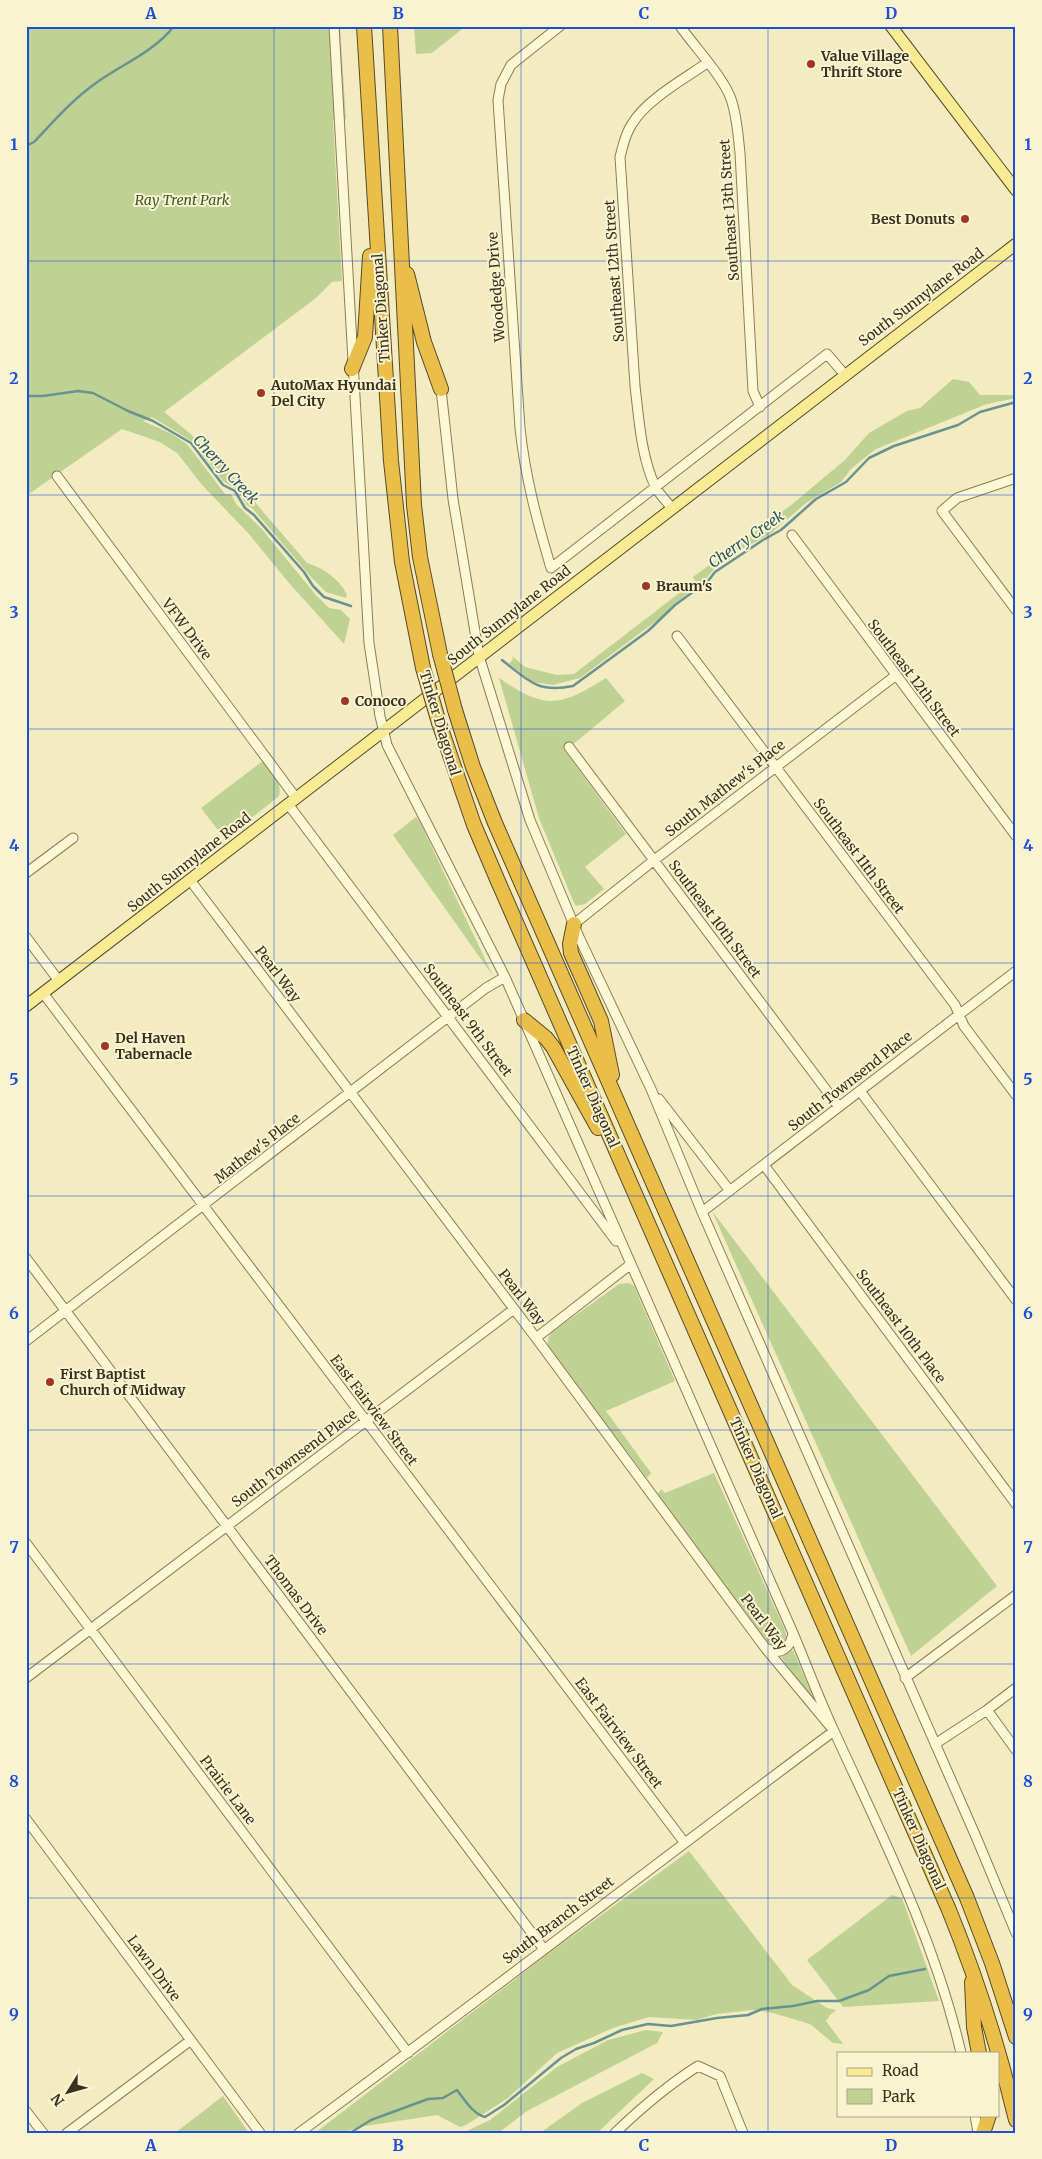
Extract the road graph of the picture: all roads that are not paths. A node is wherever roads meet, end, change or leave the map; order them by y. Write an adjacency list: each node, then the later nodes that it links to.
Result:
1 (334, 26): 12 (street)
2 (364, 26): 9 (highway, Tinker Diagonal)
3 (390, 26): 10 (highway, Tinker Diagonal)
4 (560, 26): 21 (street, Woodedge Drive)
5 (680, 26): 7 (street, Southeast 13th Street)
6 (891, 26): 8 (main road)
7 (707, 63): 15 (street, Southeast 13th Street); 18 (street, Southeast 12th Street)
8 (1016, 190)
9 (374, 200): 12 (highway); 52 (highway, Tinker Diagonal, bridge)
10 (400, 244): 14 (highway); 49 (highway, Tinker Diagonal, bridge)
11 (1016, 244): 13 (main road, South Sunnylane Road)
12 (352, 369): 26 (street)
13 (845, 374): 15 (street, South Sunnylane Road); 19 (main road, South Sunnylane Road)
14 (441, 389): 24 (street)
15 (760, 407): 18 (street, South Sunnylane Road)
16 (57, 476): 29 (street, VFW Drive)
17 (1016, 478): 22 (street)
18 (656, 487): 19 (street, Southeast 12th Street); 21 (street, South Sunnylane Road)
19 (672, 508): 24 (main road, South Sunnylane Road)
20 (792, 535): 25 (street, Southeast 12th Street)
21 (551, 568)
22 (1016, 610)
23 (676, 636): 28 (street, Southeast 11th Street)
24 (479, 656): 26 (main road, South Sunnylane Road); 35 (street)
25 (895, 676): 28 (street, South Mathew's Place); 30 (street, Southeast 12th Street)
26 (384, 730): 29 (main road, South Sunnylane Road); 38 (street)
27 (569, 747): 32 (street, Southeast 10th Street)
28 (774, 767): 32 (street, South Mathew's Place); 42 (street, Southeast 11th Street)
29 (292, 801): 34 (main road, South Sunnylane Road); 43 (street, Southeast 9th Street)
30 (1016, 836)
31 (73, 838): 33 (street)
32 (653, 861): 35 (street, South Mathew's Place); 50 (street, Southeast 10th Street)
33 (26, 873)
34 (190, 880): 39 (main road, South Sunnylane Road); 47 (street, Pearl Way)
35 (574, 924): 45 (street); 49 (highway)
36 (26, 937): 39 (street)
37 (1016, 971): 42 (street, South Townsend Place)
38 (505, 977): 43 (street, Mathew's Place); 44 (street)
39 (60, 981): 40 (main road, South Sunnylane Road)
40 (43, 993): 41 (main road, South Sunnylane Road); 54 (street, East Fairview Street)
41 (26, 1006)
42 (959, 1015): 46 (street, South Townsend Place); 48 (street, Southeast 11th Street)
43 (448, 1017): 47 (street, Mathew's Place); 56 (street, Southeast 9th Street)
44 (524, 1020): 52 (highway); 56 (street)
45 (651, 1088): 53 (street); 55 (street)
46 (860, 1091): 50 (street, South Townsend Place); 59 (street)
47 (350, 1093): 54 (street, Mathew's Place); 60 (street, Pearl Way)
48 (1016, 1095)
49 (619, 1105): 84 (highway, Tinker Diagonal)
50 (839, 1107): 51 (street, South Townsend Place)
51 (764, 1165): 53 (street, South Townsend Place); 65 (street, Southeast 10th Place)
52 (632, 1184): 83 (highway, Tinker Diagonal)
53 (730, 1191): 55 (street, South Townsend Place)
54 (204, 1206): 61 (street, Mathew's Place); 64 (street, East Fairview Street)
55 (702, 1212): 73 (street)
56 (625, 1254): 58 (street)
57 (26, 1258): 61 (street, Thomas Drive)
58 (631, 1264): 62 (street); 70 (street)
59 (1016, 1300)
60 (514, 1309): 62 (street, Pearl Way); 64 (street, South Townsend Place)
61 (67, 1311): 63 (street, Mathew's Place); 66 (street, Thomas Drive)
62 (536, 1338): 71 (street, Pearl Way)
63 (26, 1341)
64 (366, 1422): 66 (street, South Townsend Place); 80 (street, East Fairview Street)
65 (1016, 1504)
66 (226, 1526): 69 (street, South Townsend Place); 82 (street, Thomas Drive)
67 (26, 1543): 69 (street, Prairie Lane)
68 (1016, 1595): 73 (street)
69 (91, 1629): 72 (street, South Townsend Place); 91 (street, Prairie Lane)
70 (793, 1633): 71 (street); 76 (street)
71 (766, 1648): 76 (street, Pearl Way)
72 (26, 1678)
73 (905, 1678): 77 (street)
74 (1016, 1688): 75 (street)
75 (987, 1710): 77 (street); 78 (street)
76 (834, 1731): 80 (street, South Branch Street); 88 (street)
77 (935, 1744): 81 (street)
78 (1016, 1750)
79 (26, 1820): 87 (street, Lawn Drive)
80 (684, 1842): 82 (street, South Branch Street)
81 (1016, 1933)
82 (543, 1948): 91 (street, South Branch Street)
83 (971, 1963): 89 (highway); 90 (highway, Tinker Diagonal)
84 (992, 1963): 85 (highway); 86 (highway, Tinker Diagonal)
85 (1016, 2016)
86 (1016, 2037)
87 (191, 2040): 98 (street); 99 (street, Lawn Drive)
88 (961, 2052)
89 (979, 2052)
90 (998, 2052)
91 (408, 2053): 100 (street, South Branch Street)
92 (1000, 2058): 96 (highway, Tinker Diagonal)
93 (26, 2110): 97 (street)
94 (975, 2116): 103 (street)
95 (989, 2116): 104 (highway)
96 (1016, 2120)
97 (43, 2133)
98 (68, 2133)
99 (260, 2133)
100 (299, 2133)
101 (616, 2133): 102 (street)
102 (742, 2133)
103 (978, 2133)
104 (983, 2133)

